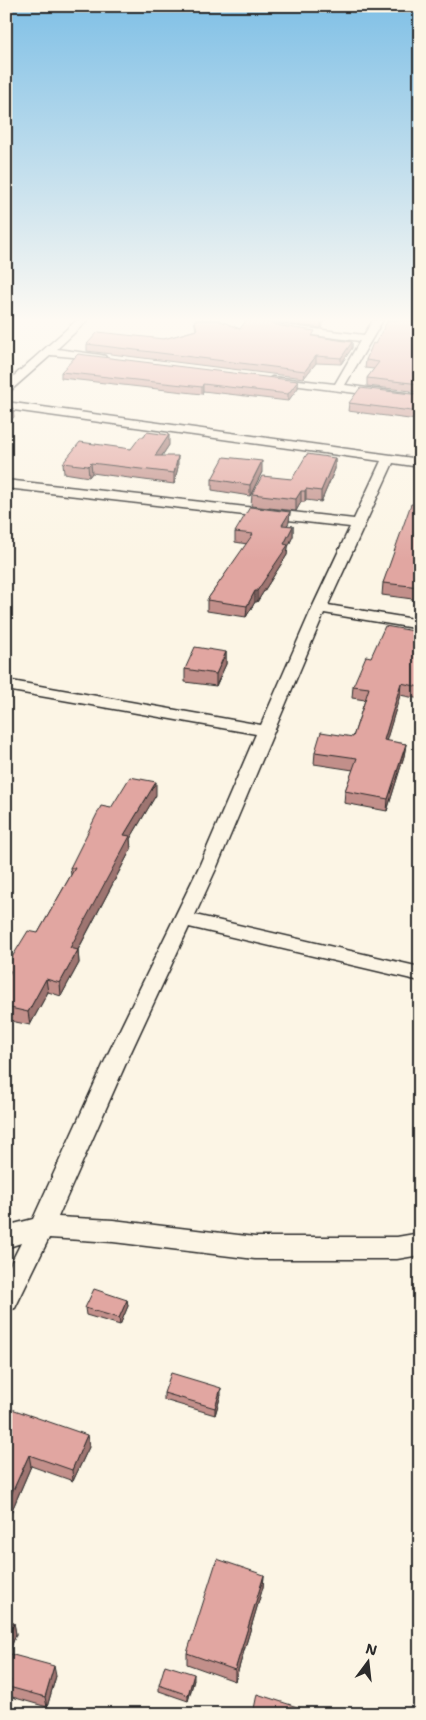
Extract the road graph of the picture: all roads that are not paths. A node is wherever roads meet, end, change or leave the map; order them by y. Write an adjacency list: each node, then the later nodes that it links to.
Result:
1 (6, 405): 2 (street)
2 (389, 458): 3 (street); 5 (street)
3 (420, 463)
4 (6, 484): 5 (street)
5 (358, 524): 6 (street)
6 (319, 608): 7 (street); 9 (street)
7 (420, 625)
8 (6, 685): 9 (street)
9 (267, 730): 10 (street)
10 (183, 920): 11 (street); 12 (street)
11 (420, 974)
12 (42, 1227): 13 (street); 14 (street); 15 (street)
13 (6, 1237)
14 (420, 1244)
15 (6, 1300)

